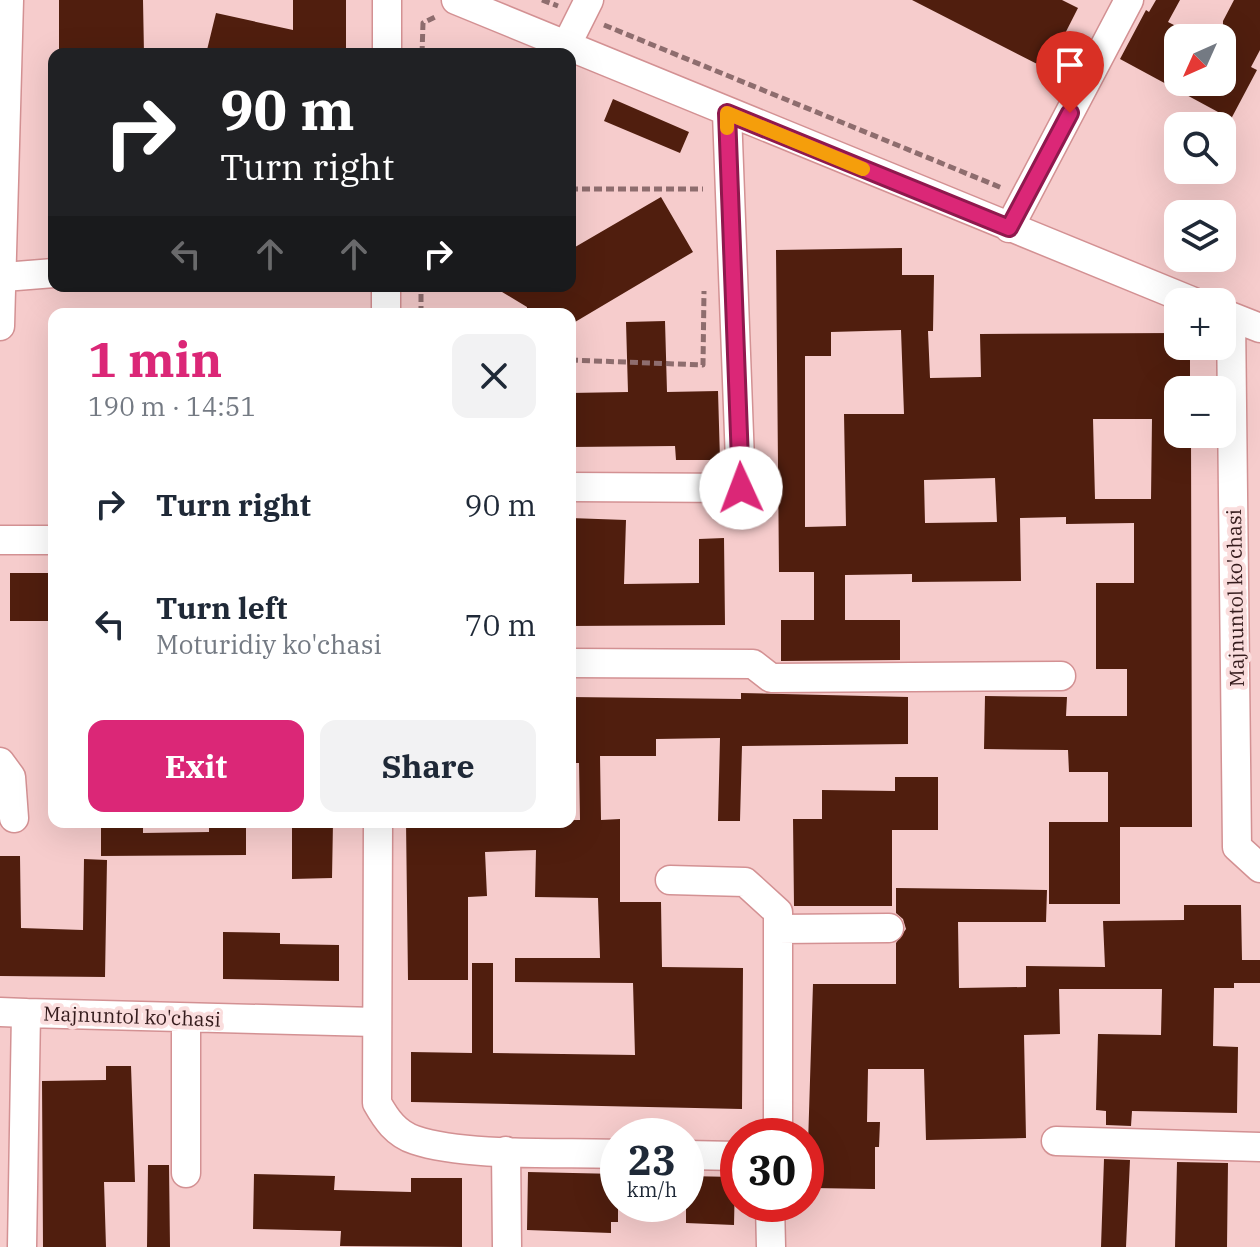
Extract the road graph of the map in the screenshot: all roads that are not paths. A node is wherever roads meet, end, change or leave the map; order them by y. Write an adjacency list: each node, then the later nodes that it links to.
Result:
1 (9, 0): 11 (street)
2 (387, 0): 7 (street)
3 (456, 0): 6 (street)
4 (1129, 0): 12 (street)
5 (585, 8): 6 (street)
6 (566, 46): 8 (street)
7 (387, 48)
8 (571, 48)
9 (576, 50): 10 (street)
10 (727, 113): 12 (street); 20 (street)
11 (1, 192): 14 (street)
12 (1009, 228): 15 (street)
13 (48, 273): 14 (street)
14 (4, 277): 17 (street)
15 (1164, 290)
16 (1236, 319): 18 (street)
17 (0, 326)
18 (1260, 328)
19 (1230, 360): 24 (street, Majnuntol ko'chasi)
20 (576, 487)
21 (0, 540): 22 (street)
22 (48, 540)
23 (576, 663): 25 (street)
24 (1248, 673): 29 (street, Majnuntol ko'chasi)
25 (1061, 676)
26 (0, 762): 27 (street)
27 (14, 818)
28 (378, 828): 35 (street)
29 (1260, 868)
30 (670, 880): 31 (street)
31 (778, 920): 32 (street); 36 (street)
32 (889, 928)
33 (13, 1012): 34 (street, Majnuntol ko'chasi); 43 (street, Majnuntol ko'chasi)
34 (186, 1018): 35 (street, Majnuntol ko'chasi); 41 (street)
35 (375, 1022): 39 (street)
36 (778, 1118)
37 (1056, 1141): 38 (street)
38 (1260, 1147)
39 (506, 1151): 40 (street); 44 (street)
40 (600, 1154)
41 (186, 1173)
42 (770, 1222): 45 (street)
43 (22, 1247)
44 (507, 1247)
45 (771, 1247)

